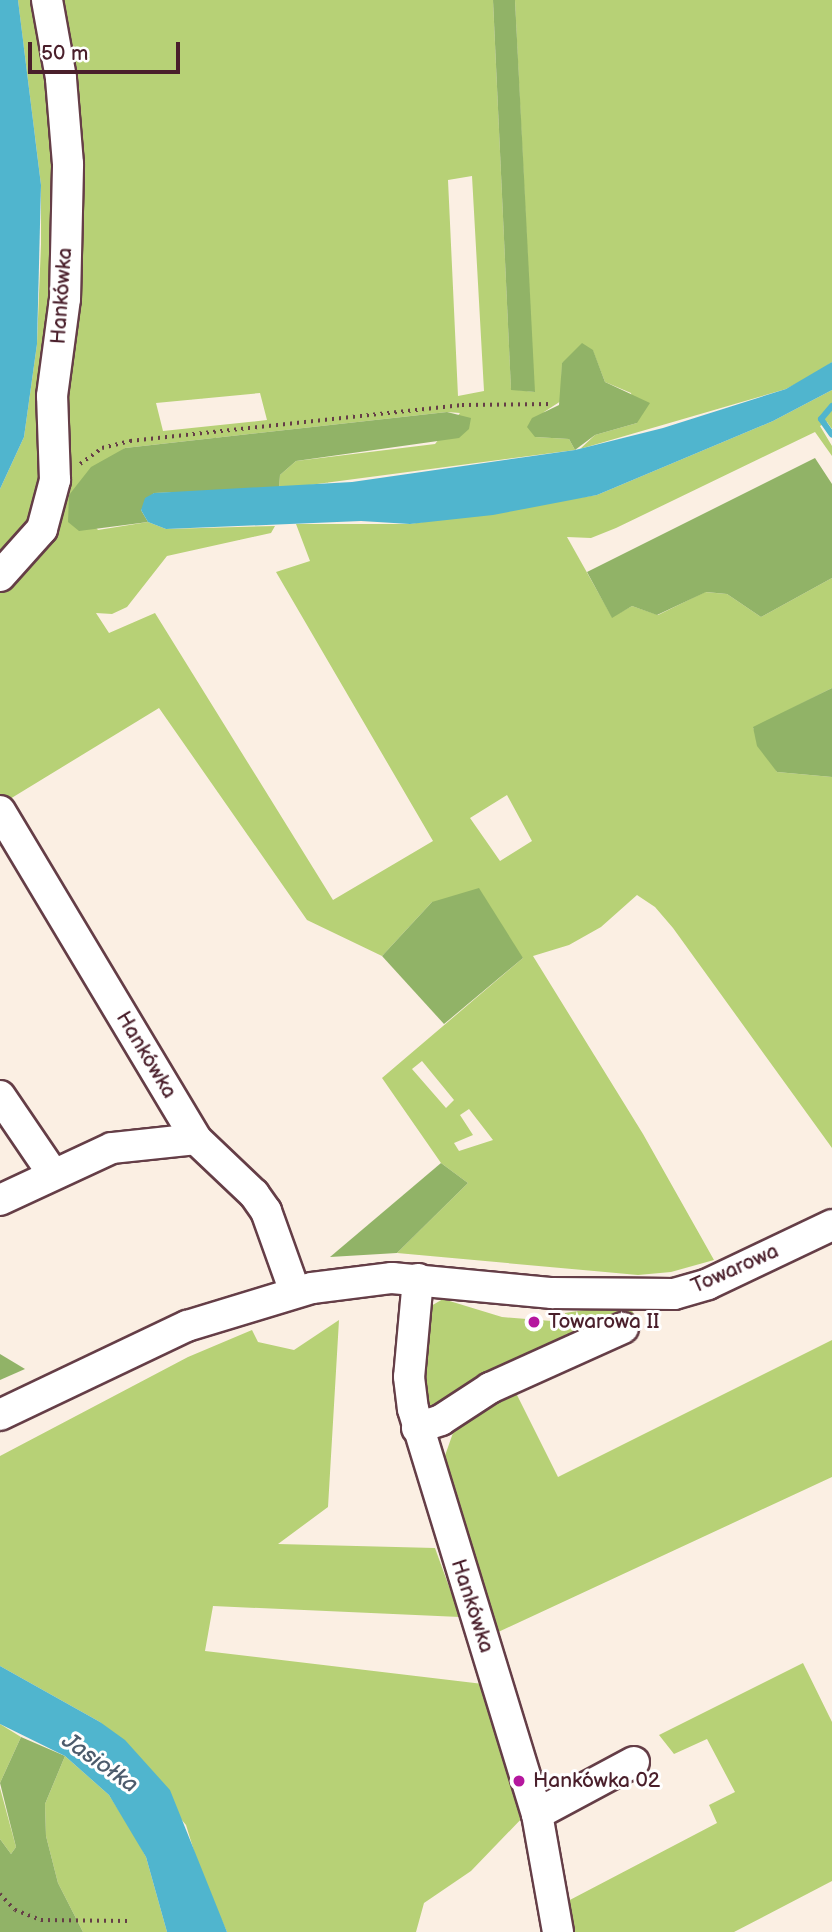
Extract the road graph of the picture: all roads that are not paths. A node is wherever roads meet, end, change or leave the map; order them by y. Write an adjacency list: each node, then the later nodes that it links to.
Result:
1 (47, 0): 2 (street, Hankówka)
2 (0, 576)
3 (0, 811): 5 (street, Hankówka)
4 (0, 1096): 6 (street)
5 (196, 1139): 6 (street); 10 (street, Hankówka)
6 (53, 1174): 7 (street)
7 (0, 1200)
8 (832, 1225): 9 (street, Towarowa)
9 (418, 1279): 10 (street, Towarowa); 13 (street, Hankówka)
10 (295, 1292): 12 (street, Towarowa)
11 (623, 1328): 13 (street)
12 (0, 1415)
13 (417, 1428): 15 (street, Hankówka)
14 (634, 1762): 15 (street)
15 (537, 1814): 16 (street, Hankówka)
16 (558, 1932)

